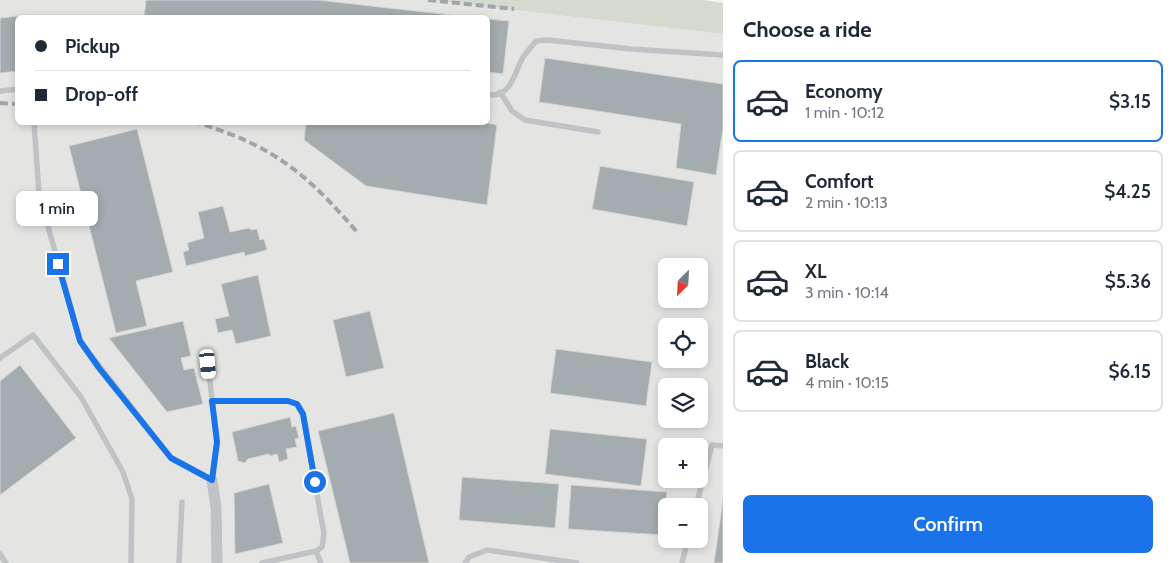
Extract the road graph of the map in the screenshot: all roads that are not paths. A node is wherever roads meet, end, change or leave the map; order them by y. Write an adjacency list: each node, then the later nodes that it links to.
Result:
1 (723, 55): 4 (lane)
2 (15, 89): 3 (lane)
3 (0, 91)
4 (500, 92): 5 (lane); 7 (lane)
5 (490, 95)
6 (34, 125): 12 (lane)
7 (598, 132)
8 (0, 358): 19 (lane)
9 (208, 364): 10 (lane)
10 (212, 401): 12 (lane); 16 (lane)
11 (723, 446): 13 (lane)
12 (212, 480): 21 (street)
13 (698, 498)
14 (182, 502): 20 (lane)
15 (686, 548): 26 (lane)
16 (316, 551): 22 (lane); 23 (lane)
17 (0, 554): 18 (lane)
18 (6, 563)
19 (131, 563)
20 (179, 563)
21 (217, 563)
22 (262, 563)
23 (320, 563)
24 (465, 563): 25 (lane)
25 (577, 563)
26 (682, 563)

